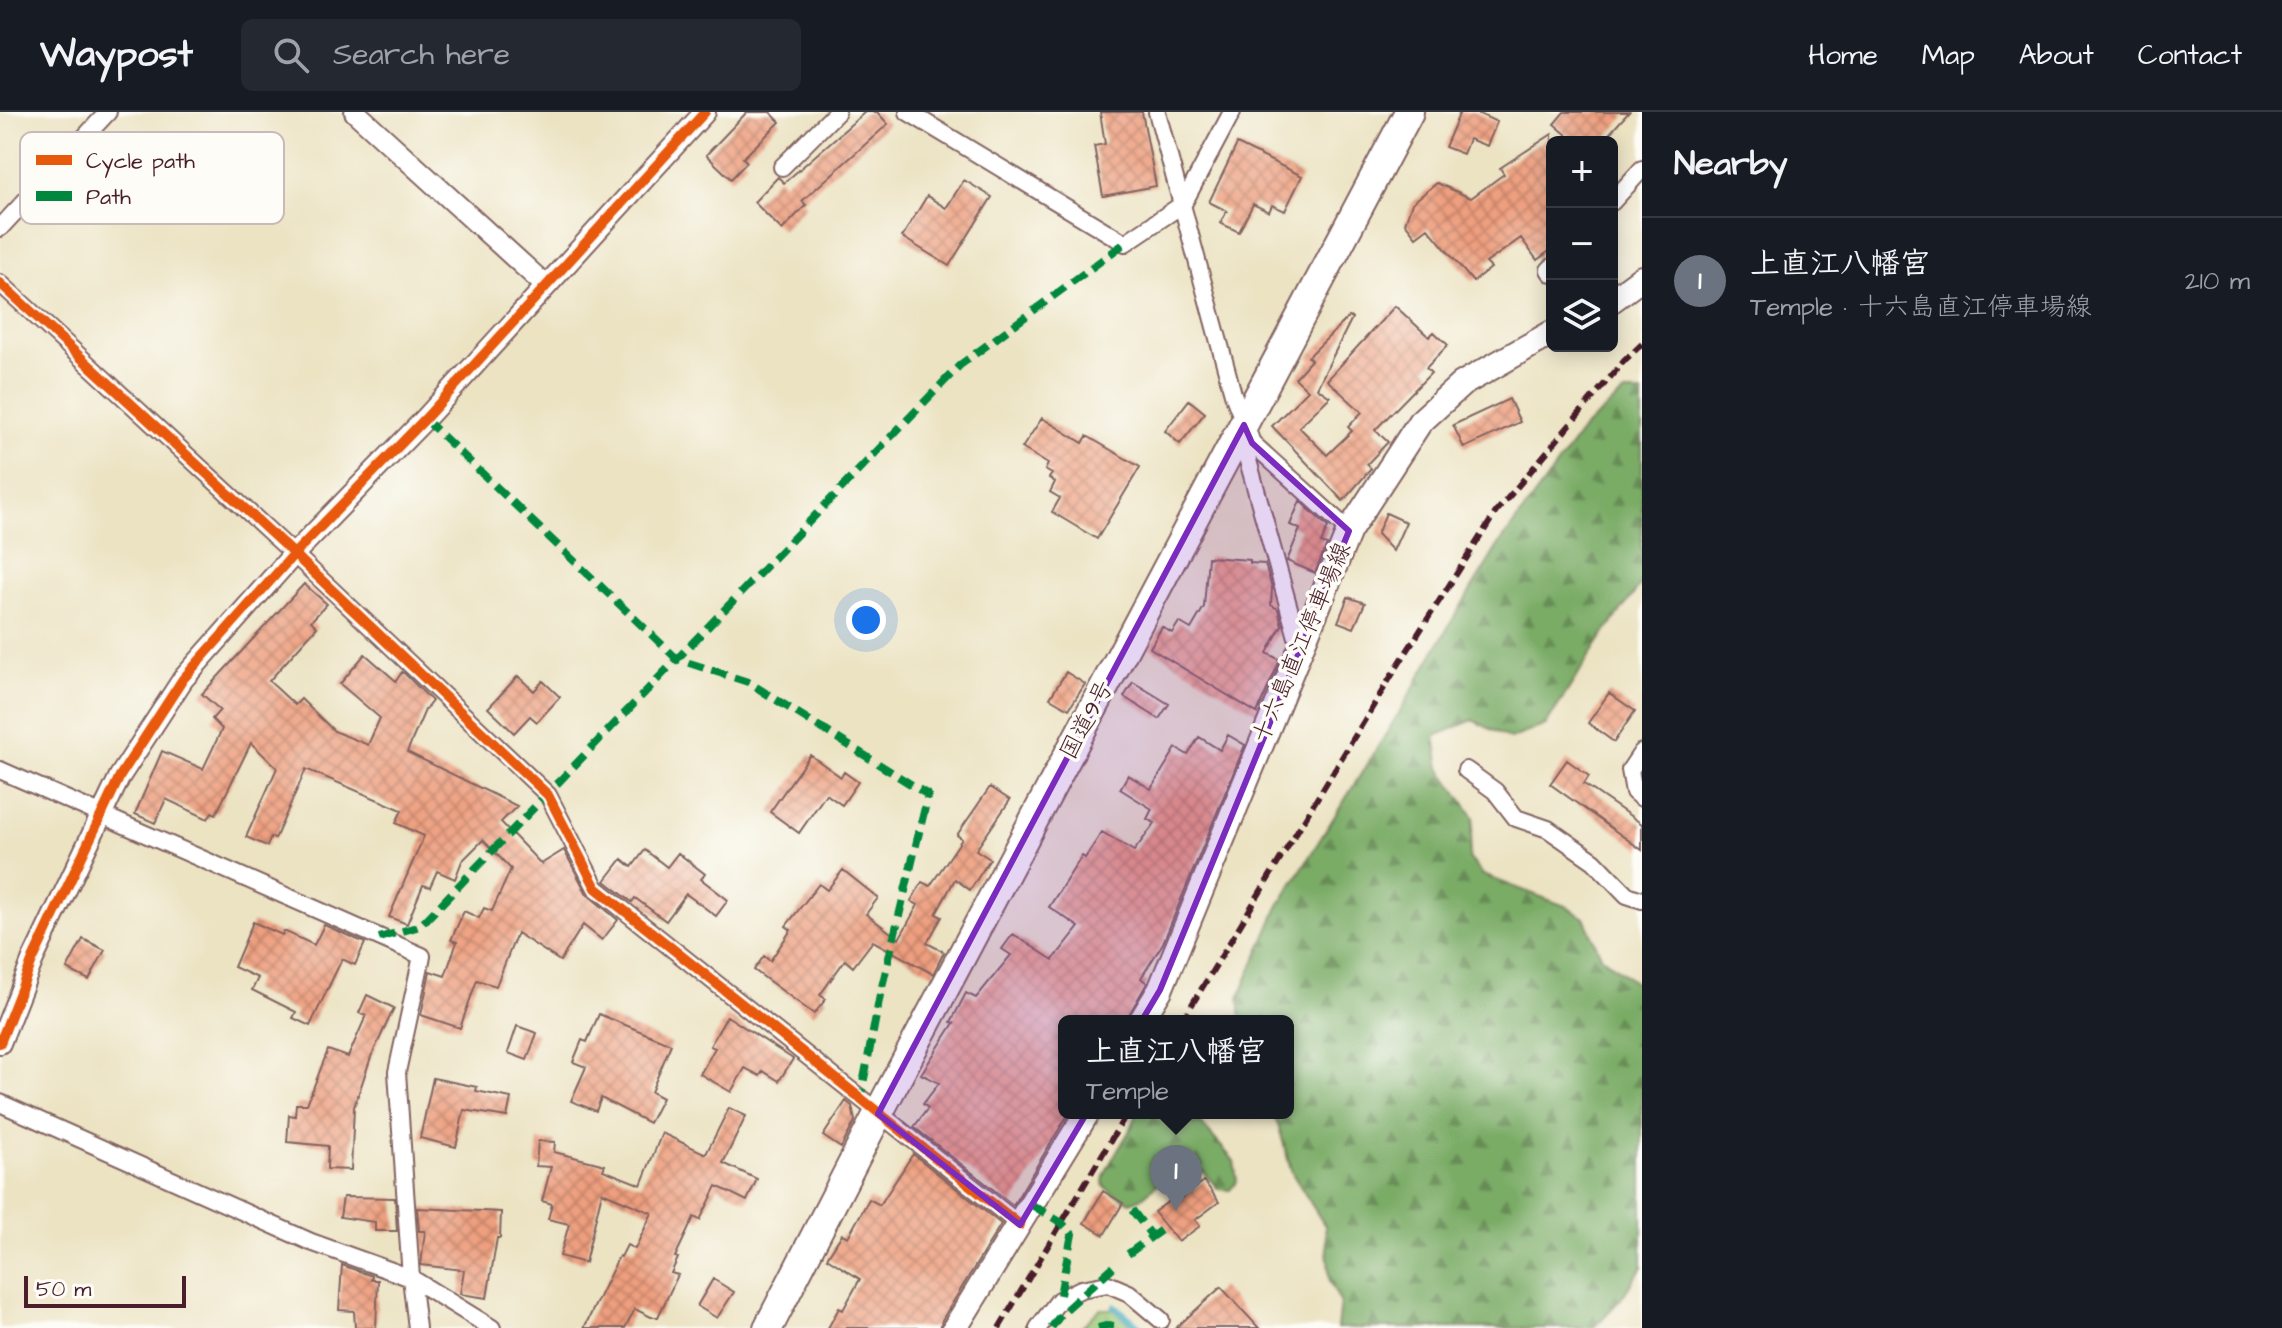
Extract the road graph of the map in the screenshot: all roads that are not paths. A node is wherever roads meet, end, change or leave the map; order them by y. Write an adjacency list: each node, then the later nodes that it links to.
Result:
1 (108, 112): 9 (street)
2 (355, 112): 18 (street)
3 (705, 112): 18 (street)
4 (837, 112): 10 (street)
5 (908, 112): 13 (street)
6 (1157, 112): 13 (street)
7 (1232, 112): 13 (street)
8 (1409, 112): 21 (highway, 国道9号)
9 (89, 132)
10 (782, 167)
11 (1642, 169): 12 (street)
12 (1618, 195)
13 (1183, 204): 21 (street)
14 (20, 207): 15 (street)
15 (0, 228)
16 (1642, 278): 19 (main road)
17 (0, 283): 23 (street)
18 (546, 286): 23 (street)
19 (1618, 296)
20 (1546, 336): 22 (main road, 十六島直江停車場線)
21 (1248, 434): 22 (street); 24 (street); 34 (highway, 国道9号)
22 (1349, 531): 24 (main road, 十六島直江停車場線)
23 (294, 554): 29 (street); 34 (street)
24 (1300, 648): 31 (main road, 十六島直江停車場線)
25 (1642, 752): 28 (street)
26 (0, 770): 29 (street)
27 (1466, 770): 30 (street)
28 (1642, 798)
29 (102, 814): 32 (street); 37 (street)
30 (1642, 900)
31 (1145, 1015)
32 (0, 1043)
33 (0, 1103): 37 (street)
34 (878, 1114): 36 (street); 41 (highway, 国道9号)
35 (1083, 1119): 36 (main road)
36 (1020, 1225): 42 (main road)
37 (411, 1278): 39 (street); 40 (street)
38 (1161, 1320): 43 (street)
39 (417, 1328)
40 (492, 1328)
41 (768, 1328)
42 (955, 1328)
43 (1038, 1328)

